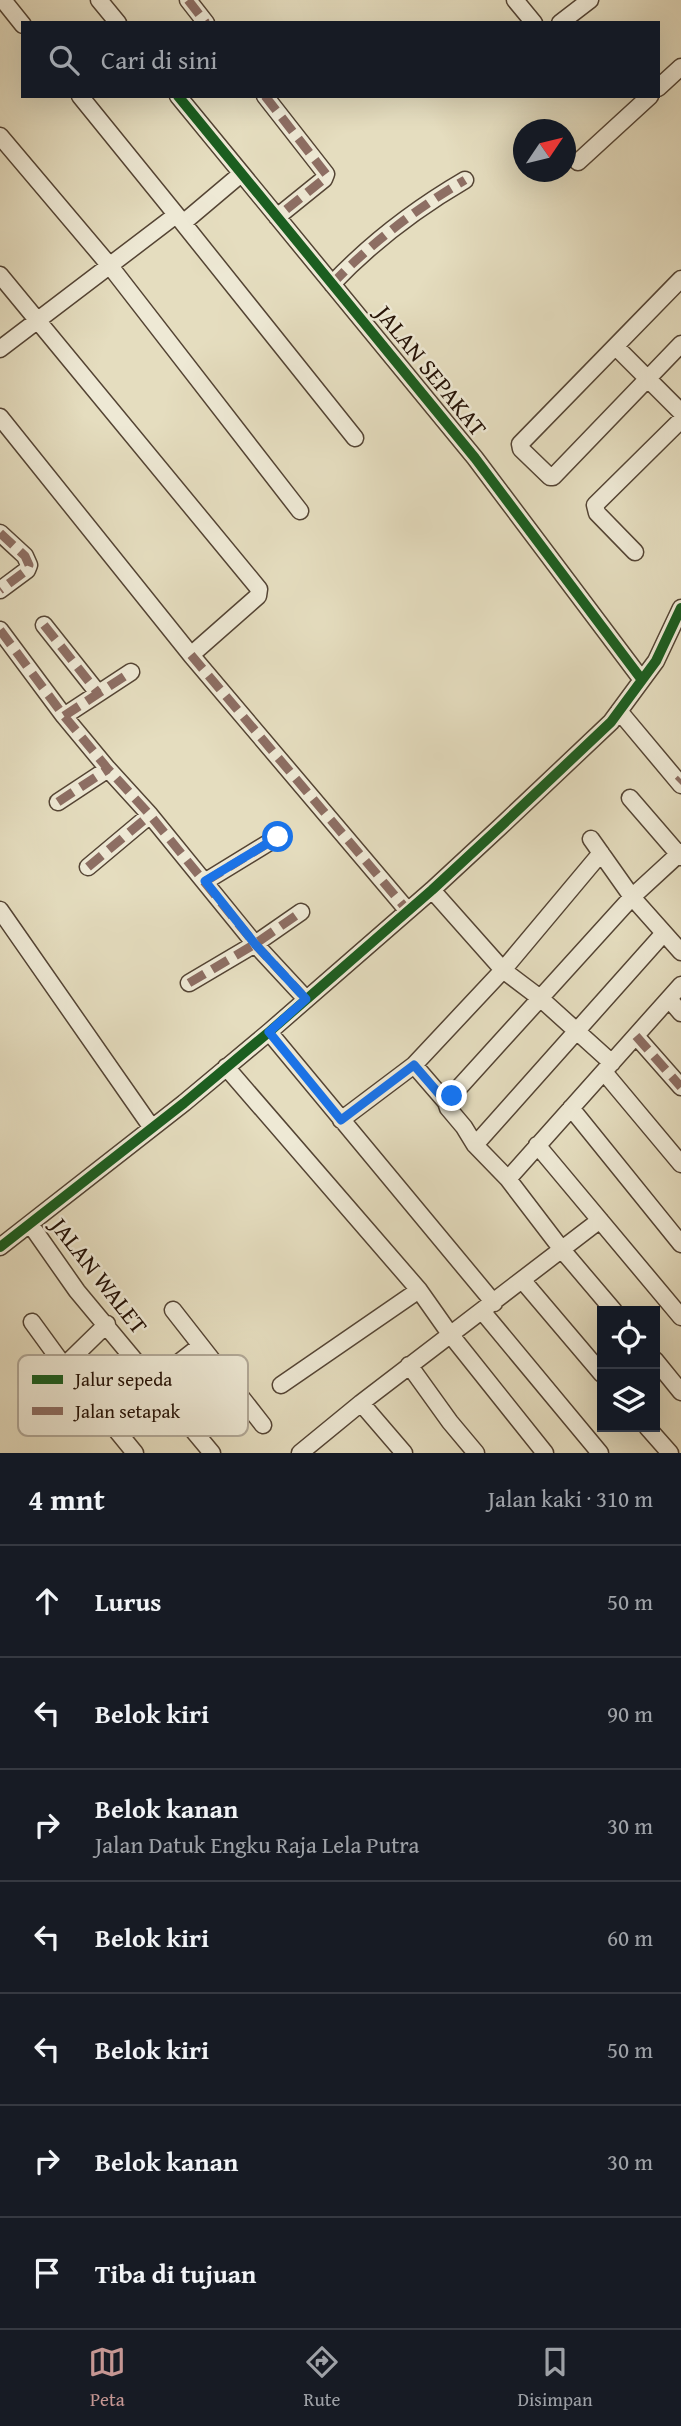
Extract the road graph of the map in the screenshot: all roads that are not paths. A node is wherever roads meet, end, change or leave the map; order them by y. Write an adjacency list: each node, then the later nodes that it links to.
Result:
1 (3, 0): 10 (street)
2 (99, 0): 6 (street)
3 (188, 0): 7 (street)
4 (514, 0): 8 (street)
5 (590, 0): 9 (street)
6 (116, 21)
7 (204, 21)
8 (532, 21)
9 (563, 21)
10 (21, 22)
11 (681, 67): 12 (street)
12 (660, 86)
13 (82, 98): 22 (street)
14 (180, 98): 19 (street, JALAN SEPAKAT)
15 (267, 98): 21 (street)
16 (648, 98): 18 (street)
17 (0, 136): 23 (street)
18 (578, 162)
19 (242, 174): 21 (street, JALAN SEPAKAT); 22 (street)
20 (465, 180): 26 (street)
21 (277, 217): 26 (street, JALAN SEPAKAT)
22 (179, 219): 23 (street); 35 (street)
23 (110, 266): 27 (street); 36 (street)
24 (0, 275): 27 (street)
25 (681, 279): 29 (street)
26 (332, 284): 45 (street, JALAN SEPAKAT)
27 (38, 321): 30 (street); 43 (street)
28 (681, 344): 31 (street)
29 (615, 347): 31 (street); 31 (street)
30 (0, 349)
31 (646, 378): 32 (street)
32 (681, 412)
33 (0, 417): 43 (street)
34 (681, 420): 38 (street)
35 (355, 438)
36 (300, 511)
37 (0, 533): 39 (street)
38 (635, 552)
39 (0, 590)
40 (681, 608): 45 (street)
41 (44, 625): 46 (street)
42 (0, 630): 48 (street)
43 (191, 655): 63 (street)
44 (131, 672): 46 (street)
45 (642, 680): 47 (street)
46 (98, 693): 48 (street)
47 (619, 710): 50 (street); 60 (street)
48 (64, 716): 49 (street)
49 (108, 769): 52 (street); 53 (street)
50 (680, 782)
51 (630, 797): 57 (street)
52 (58, 802)
53 (150, 815): 58 (street); 59 (street)
54 (278, 837): 59 (street)
55 (591, 839): 56 (street)
56 (601, 853): 61 (street); 68 (street)
57 (680, 855): 61 (street)
58 (88, 867)
59 (205, 881): 66 (street)
60 (432, 890): 63 (street); 68 (street)
61 (632, 897): 65 (street); 71 (street)
62 (0, 910): 85 (street)
63 (408, 911): 72 (street)
64 (301, 912): 66 (street)
65 (664, 933): 67 (street); 76 (street)
66 (255, 944): 69 (street); 72 (street)
67 (681, 952)
68 (503, 970): 71 (street); 78 (street)
69 (189, 983)
70 (681, 985): 73 (street)
71 (540, 998): 76 (street); 82 (street)
72 (306, 999): 75 (street)
73 (669, 999): 74 (street); 77 (street)
74 (681, 1013)
75 (269, 1032): 79 (street); 84 (street)
76 (577, 1032): 80 (street); 86 (street)
77 (636, 1036): 80 (street); 81 (street)
78 (414, 1065): 82 (street); 84 (street)
79 (226, 1067): 85 (street); 96 (street)
80 (608, 1068): 83 (street); 88 (street)
81 (681, 1087)
82 (446, 1102): 86 (street)
83 (571, 1108): 87 (street); 92 (street)
84 (341, 1120): 99 (street)
85 (152, 1128): 91 (street)
86 (475, 1145): 89 (street)
87 (537, 1145): 89 (street); 90 (street)
88 (681, 1164)
89 (508, 1179): 94 (street)
90 (600, 1220): 94 (street); 97 (street)
91 (30, 1224): 93 (street); 103 (street, JALAN WALET)
92 (681, 1244)
93 (0, 1247)
94 (563, 1251): 95 (street); 98 (street)
95 (523, 1281): 99 (street); 113 (street)
96 (419, 1290): 104 (street); 114 (street)
97 (675, 1298): 101 (street)
98 (610, 1306)
99 (488, 1307): 104 (street); 129 (street)
100 (173, 1310): 105 (street)
101 (681, 1317)
102 (32, 1322): 106 (street)
103 (107, 1324): 107 (street); 108 (street, JALAN WALET)
104 (450, 1334): 111 (street); 128 (street)
105 (200, 1346): 109 (street); 110 (street)
106 (56, 1355)
107 (75, 1355)
108 (132, 1355)
109 (188, 1355)
110 (207, 1355)
111 (410, 1366): 116 (street); 127 (street)
112 (660, 1366): 115 (street)
113 (598, 1369)
114 (281, 1385)
115 (681, 1392)
116 (361, 1402): 122 (street); 126 (street)
117 (248, 1406): 118 (street)
118 (263, 1425)
119 (651, 1432): 130 (street)
120 (121, 1436): 123 (street)
121 (198, 1436): 124 (street, JALAN WALET)
122 (318, 1447): 125 (street)
123 (135, 1453)
124 (212, 1453)
125 (300, 1453)
126 (404, 1453)
127 (476, 1453)
128 (545, 1453)
129 (600, 1453)
130 (670, 1453)

